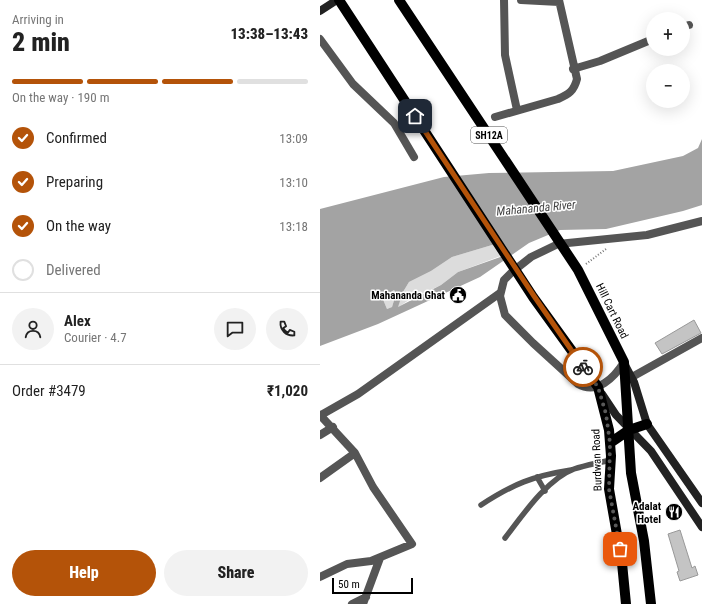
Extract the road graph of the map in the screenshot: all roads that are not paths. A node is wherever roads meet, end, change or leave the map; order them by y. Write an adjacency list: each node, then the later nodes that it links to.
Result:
1 (338, 0): 6 (main road); 18 (main road)
2 (399, 0): 16 (main road, Hill Cart Road / SH12A)
3 (504, 0): 10 (street)
4 (521, 0): 5 (street)
5 (559, 1): 9 (street)
6 (320, 11)
7 (320, 39): 12 (street)
8 (646, 43): 9 (street)
9 (573, 69): 10 (street)
10 (517, 110): 11 (street)
11 (495, 117)
12 (414, 157)
13 (702, 221): 14 (street)
14 (500, 293): 18 (street); 19 (street)
15 (702, 338): 17 (street)
16 (624, 362): 17 (main road, Hill Cart Road); 18 (street); 22 (main road, Hill Cart Road / SH12A)
17 (632, 377): 20 (main road, Hill Cart Road)
18 (598, 387): 22 (main road); 24 (main road, Burdwan Road)
19 (320, 415): 21 (street)
20 (647, 424): 22 (main road); 31 (main road, Hill Cart Road)
21 (333, 427): 23 (street); 25 (street)
22 (629, 430): 24 (main road); 33 (main road); 40 (main road, SH12A)
23 (320, 435)
24 (610, 443): 26 (main road, Burdwan Road)
25 (355, 453): 29 (street); 35 (street)
26 (610, 460): 27 (lane); 39 (main road, Burdwan Road)
27 (573, 470): 28 (lane); 30 (lane)
28 (537, 477): 30 (lane); 32 (lane)
29 (320, 478)
30 (544, 491): 34 (lane)
31 (702, 503)
32 (481, 505)
33 (702, 527)
34 (505, 538)
35 (380, 558): 36 (street); 37 (street)
36 (320, 577)
37 (365, 600): 38 (street)
38 (352, 604)
39 (626, 604)
40 (651, 604)

